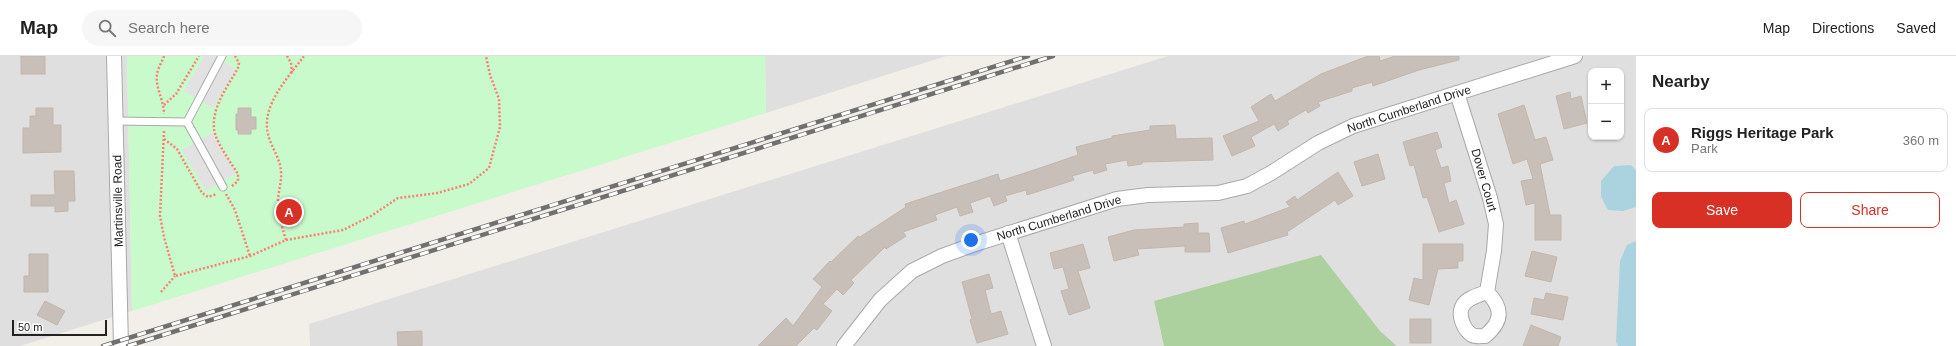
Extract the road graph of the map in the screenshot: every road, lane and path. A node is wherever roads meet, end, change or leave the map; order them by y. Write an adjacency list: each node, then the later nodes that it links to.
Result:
1 (114, 56): 13 (street, Martinsville Road)
2 (164, 56): 12 (path)
3 (199, 56): 12 (path)
4 (222, 56): 15 (lane)
5 (235, 56): 17 (path)
6 (287, 56): 10 (path)
7 (304, 56): 10 (path)
8 (486, 56): 20 (path)
9 (1575, 56): 11 (street, North Cumberland Drive)
10 (292, 73): 20 (path)
11 (1457, 93): 19 (street, North Cumberland Drive); 24 (street, Dover Court)
12 (164, 105): 14 (path)
13 (116, 120): 14 (lane); 25 (street, Martinsville Road)
14 (164, 121): 15 (lane); 16 (path)
15 (187, 122): 17 (lane)
16 (164, 139): 18 (path); 22 (path)
17 (225, 188): 21 (path)
18 (218, 193)
19 (1008, 233): 26 (street, North Cumberland Drive); 27 (street)
20 (286, 240): 21 (path)
21 (250, 256): 22 (path)
22 (175, 276): 23 (path)
23 (161, 292)
24 (1487, 292)
25 (121, 346)
26 (844, 346)
27 (1044, 346)

